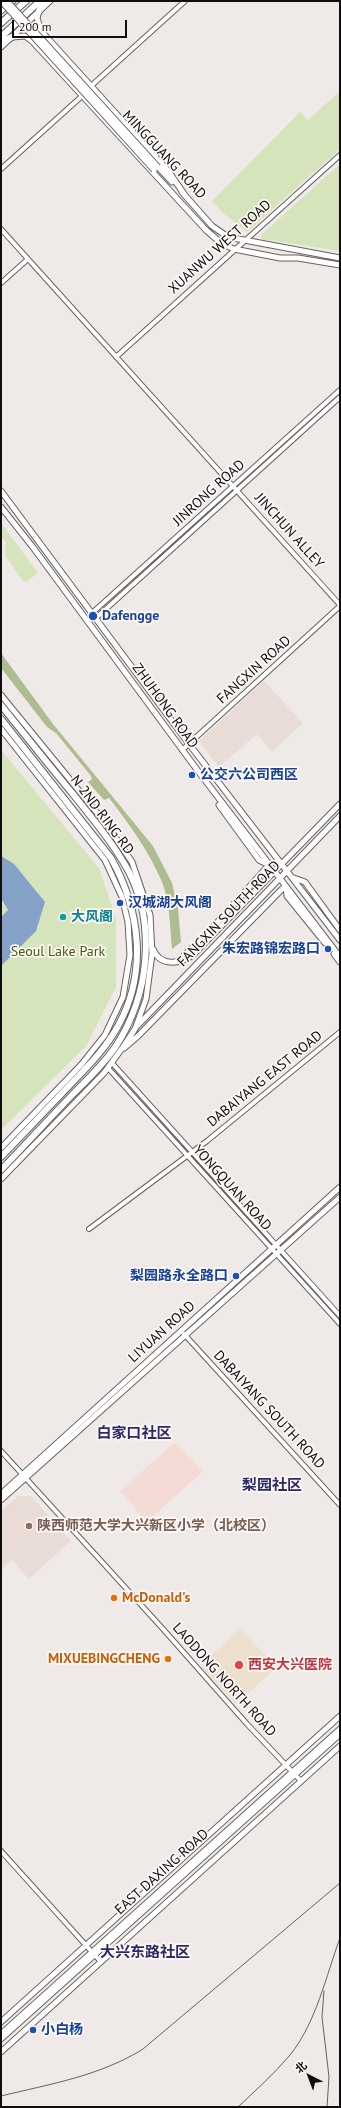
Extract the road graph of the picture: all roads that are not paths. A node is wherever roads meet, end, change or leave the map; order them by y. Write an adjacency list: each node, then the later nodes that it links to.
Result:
1 (1, 1): 24 (main road, MINGGUANG ROAD, bridge)
2 (7, 1): 24 (main road, MINGGUANG ROAD, bridge)
3 (13, 1): 12 (main road)
4 (21, 1): 13 (highway)
5 (26, 1): 14 (highway)
6 (34, 1): 15 (highway)
7 (40, 1): 16 (highway)
8 (45, 1): 11 (highway)
9 (50, 1): 11 (main road)
10 (185, 1): 20 (street)
11 (39, 10): 17 (main road); 20 (main road)
12 (1, 12)
13 (1, 19)
14 (1, 23)
15 (1, 31)
16 (1, 37)
17 (12, 37): 18 (highway); 19 (main road); 21 (main road, MINGGUANG ROAD)
18 (1, 42)
19 (1, 47)
20 (91, 86): 25 (main road)
21 (82, 96): 23 (street); 26 (main road, MINGGUANG ROAD)
22 (340, 155): 28 (street, XUANWU WEST ROAD)
23 (1, 169)
24 (156, 169): 25 (main road, MINGGUANG ROAD); 26 (main road, MINGGUANG ROAD)
25 (184, 194): 28 (main road, MINGGUANG ROAD)
26 (175, 196): 29 (main road, MINGGUANG ROAD)
27 (1, 229): 31 (street)
28 (243, 242): 29 (street, XUANWU WEST ROAD); 30 (main road, MINGGUANG ROAD)
29 (234, 249): 32 (main road, MINGGUANG ROAD); 34 (street, XUANWU WEST ROAD)
30 (340, 258)
31 (28, 259): 33 (street); 34 (street)
32 (340, 265)
33 (1, 283)
34 (116, 357): 37 (street)
35 (340, 390): 37 (street, JINRONG ROAD)
36 (340, 397): 37 (street, JINRONG ROAD)
37 (235, 488): 40 (street, JINCHUN ALLEY); 41 (street, JINRONG ROAD)
38 (1, 491): 41 (main road, ZHUHONG ROAD)
39 (1, 508): 47 (main road, ZHUHONG ROAD)
40 (340, 606): 46 (street, FANGXIN ROAD)
41 (94, 615): 46 (main road, ZHUHONG ROAD)
42 (1, 695): 59 (main road)
43 (1, 705): 72 (highway, N 2ND RING RD)
44 (1, 720): 71 (highway, N 2ND RING RD)
45 (1, 729): 68 (main road)
46 (189, 744): 47 (street, FANGXIN ROAD); 50 (main road, ZHUHONG ROAD)
47 (182, 750): 51 (main road, ZHUHONG ROAD)
48 (340, 804): 50 (main road, FANGXIN SOUTH ROAD)
49 (340, 816): 53 (main road, FANGXIN SOUTH ROAD)
50 (281, 863): 52 (main road, FANGXIN SOUTH ROAD); 53 (main road, ZHUHONG ROAD)
51 (269, 866): 52 (main road, ZHUHONG ROAD); 61 (main road)
52 (274, 871): 55 (main road, ZHUHONG ROAD); 61 (main road, FANGXIN SOUTH ROAD)
53 (288, 871): 54 (main road, ZHUHONG ROAD); 55 (main road, FANGXIN SOUTH ROAD)
54 (292, 877): 57 (main road); 58 (main road, ZHUHONG ROAD)
55 (280, 879): 56 (main road, ZHUHONG ROAD); 63 (main road, FANGXIN SOUTH ROAD)
56 (285, 886): 60 (main road, ZHUHONG ROAD); 62 (main road); 65 (main road)
57 (340, 930)
58 (340, 940)
59 (152, 947): 61 (main road, FANGXIN SOUTH ROAD); 63 (main road)
60 (340, 957)
61 (169, 962)
62 (340, 962)
63 (135, 1028): 65 (main road)
64 (340, 1032): 69 (street, DABAIYANG EAST ROAD)
65 (119, 1053): 66 (main road)
66 (112, 1062): 67 (main road); 69 (street, YONGQUAN ROAD)
67 (108, 1068): 70 (street, YONGQUAN ROAD); 73 (main road)
68 (1, 1148)
69 (192, 1152): 70 (street, DABAIYANG EAST ROAD); 78 (street, YONGQUAN ROAD)
70 (188, 1155): 76 (street, DABAIYANG EAST ROAD); 77 (street, YONGQUAN ROAD)
71 (1, 1157)
72 (1, 1170)
73 (1, 1179)
74 (340, 1188): 78 (main road, LIYUAN ROAD)
75 (340, 1196): 78 (main road, LIYUAN ROAD)
76 (89, 1229)
77 (272, 1249): 78 (main road, LIYUAN ROAD); 81 (main road, LIYUAN ROAD)
78 (278, 1249): 79 (street, YONGQUAN ROAD); 80 (street, YONGQUAN ROAD); 81 (main road, LIYUAN ROAD)
79 (340, 1316)
80 (340, 1324)
81 (183, 1333): 83 (main road, LIYUAN ROAD); 86 (street, DABAIYANG SOUTH ROAD)
82 (1, 1451): 83 (street, LAODONG NORTH ROAD)
83 (24, 1477): 84 (main road, LIYUAN ROAD); 85 (main road, LIYUAN ROAD); 91 (street, LAODONG NORTH ROAD)
84 (1, 1494)
85 (1, 1500)
86 (340, 1505)
87 (340, 1716): 91 (main road)
88 (340, 1729): 92 (main road, EAST DAXING ROAD)
89 (340, 1734): 92 (main road, EAST DAXING ROAD)
90 (340, 1746): 93 (main road)
91 (286, 1765): 92 (street, LAODONG NORTH ROAD); 95 (main road)
92 (294, 1773): 93 (street, LAODONG NORTH ROAD); 96 (main road, EAST DAXING ROAD)
93 (301, 1781): 97 (main road)
94 (1, 1851): 95 (street)
95 (86, 1946): 96 (street); 98 (main road)
96 (93, 1953): 97 (street); 99 (main road, EAST DAXING ROAD); 100 (main road, EAST DAXING ROAD)
97 (101, 1962): 101 (main road)
98 (1, 2022)
99 (1, 2034)
100 (1, 2039)
101 (1, 2052)

